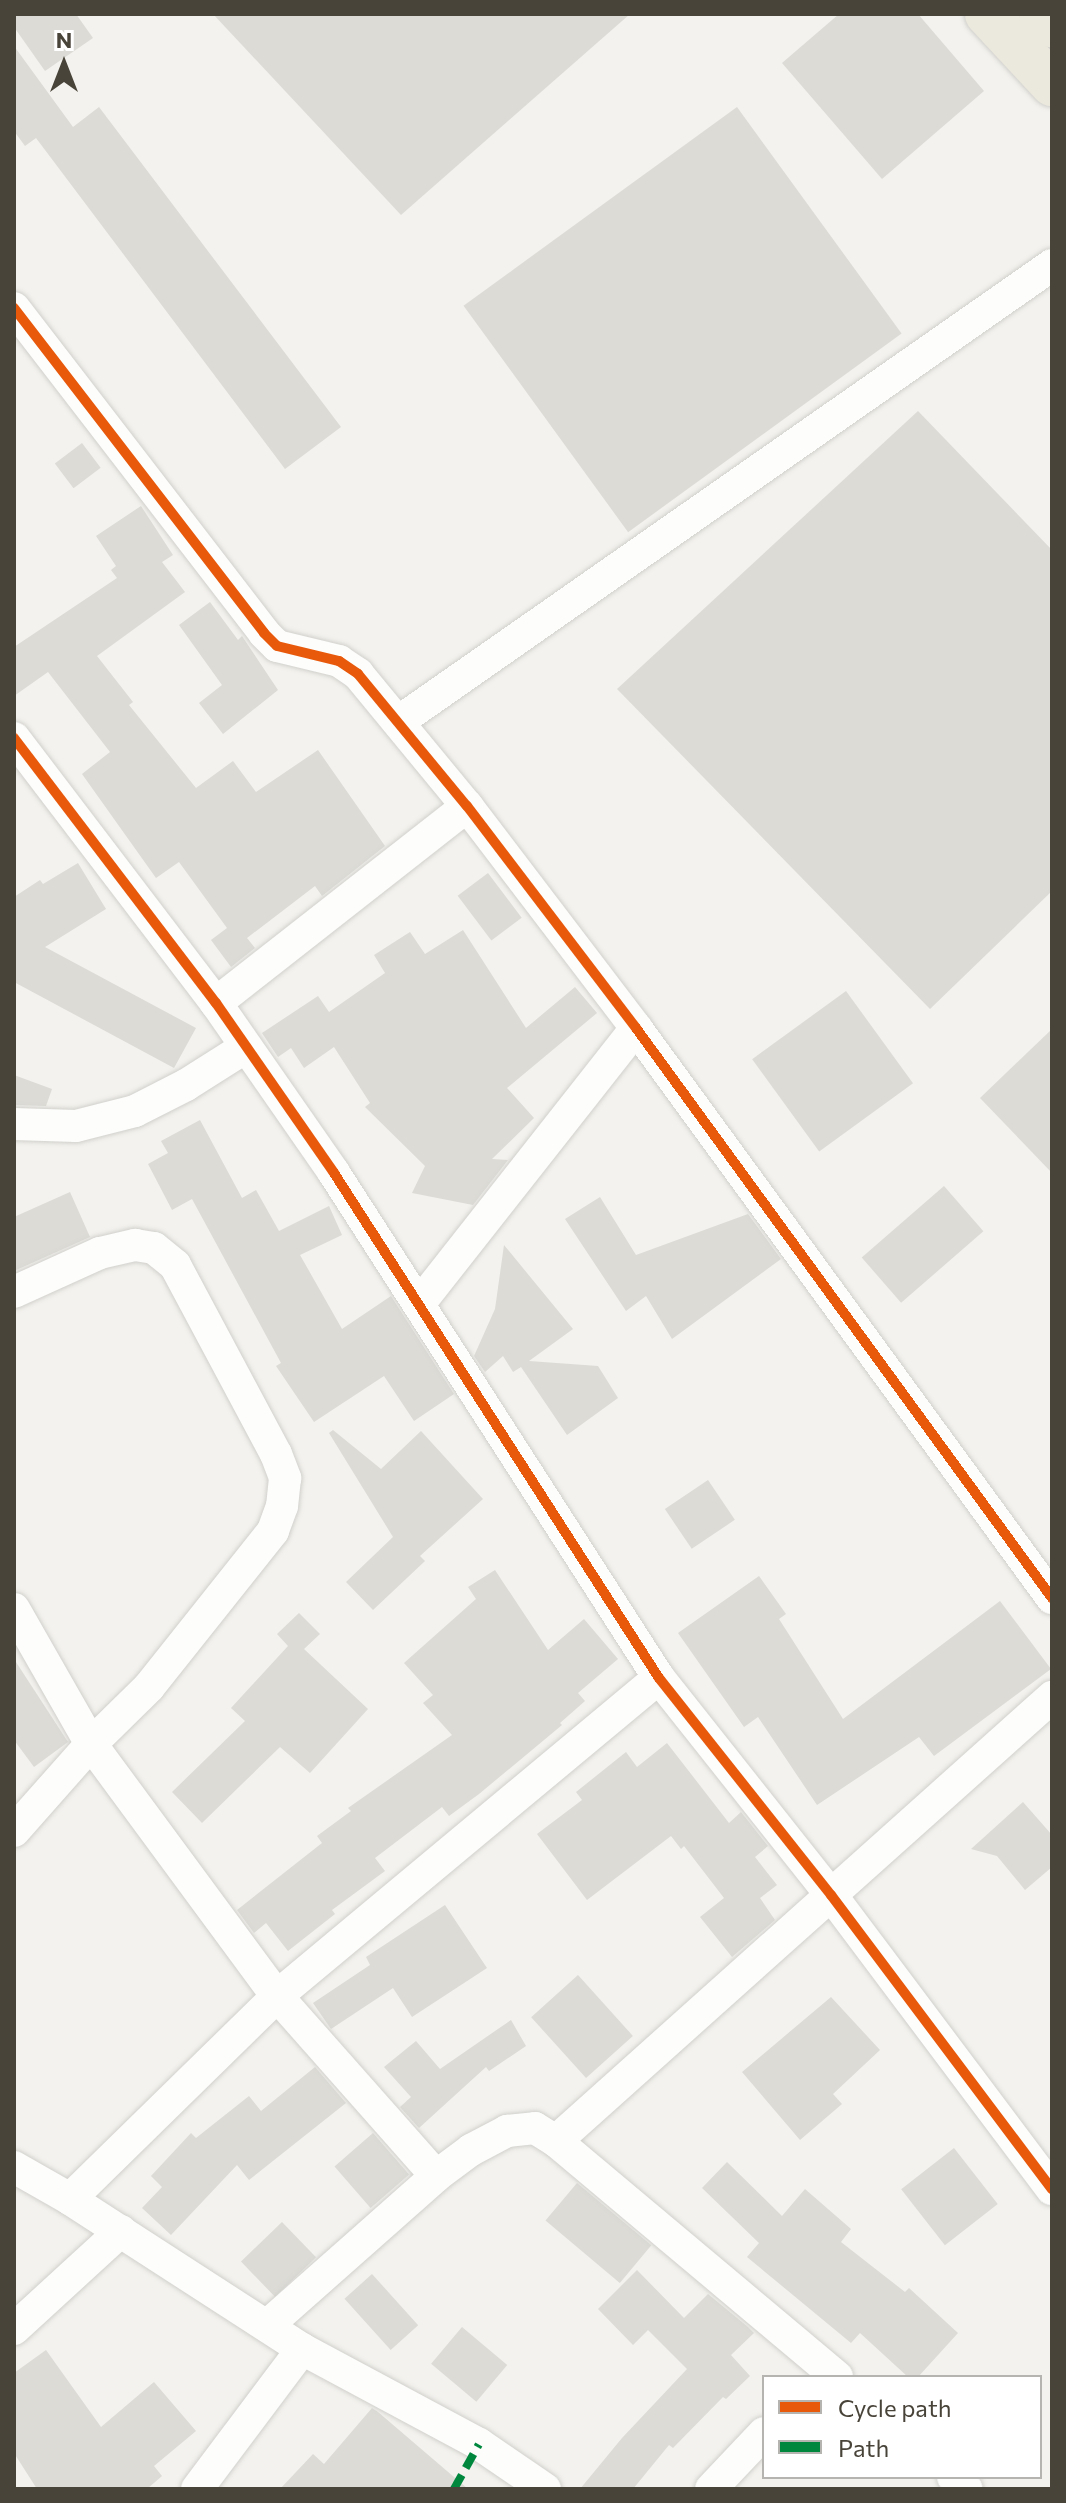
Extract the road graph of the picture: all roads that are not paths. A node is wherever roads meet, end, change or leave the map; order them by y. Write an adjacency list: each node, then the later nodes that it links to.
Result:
1 (987, 14): 4 (highway)
2 (1041, 14): 3 (highway)
3 (1052, 25)
4 (1052, 84)
5 (1052, 265): 7 (street)
6 (14, 308): 7 (street)
7 (398, 722): 9 (street)
8 (14, 738): 10 (street)
9 (467, 806): 10 (street); 11 (street)
10 (216, 1003): 12 (street)
11 (636, 1028): 15 (street); 16 (street)
12 (246, 1047): 13 (street); 15 (street)
13 (14, 1124)
14 (14, 1292): 20 (street)
15 (419, 1304): 18 (street)
16 (1052, 1598)
17 (14, 1609): 20 (street)
18 (659, 1678): 22 (street); 23 (street)
19 (1052, 1697): 22 (street)
20 (91, 1744): 21 (street); 23 (street)
21 (14, 1831)
22 (831, 1895): 24 (street); 27 (street)
23 (277, 1996): 26 (street); 28 (street)
24 (556, 2141): 26 (street); 33 (street)
25 (14, 2167): 28 (street)
26 (436, 2176): 30 (street)
27 (1052, 2189)
28 (70, 2199): 29 (street)
29 (121, 2231): 30 (street); 31 (street)
30 (269, 2324): 32 (street)
31 (14, 2329)
32 (302, 2349): 35 (street); 36 (street)
33 (826, 2374)
34 (762, 2435): 37 (street)
35 (197, 2489)
36 (545, 2489)
37 (711, 2489)

